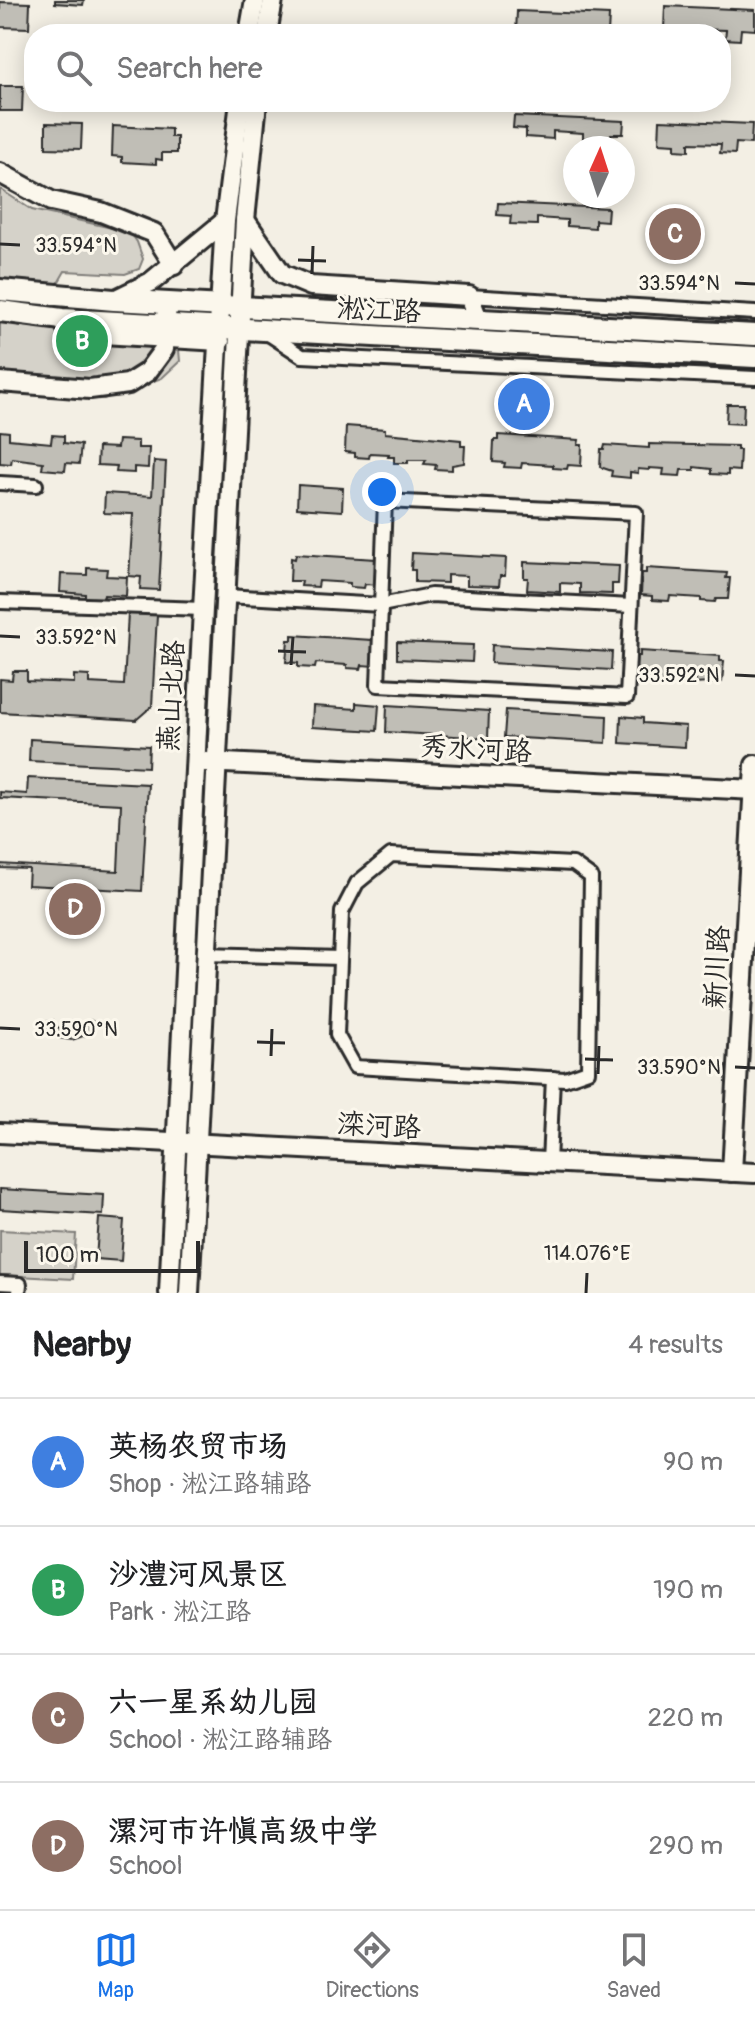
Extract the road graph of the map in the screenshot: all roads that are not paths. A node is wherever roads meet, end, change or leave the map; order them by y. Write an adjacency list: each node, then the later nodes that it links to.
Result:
1 (255, 0): 3 (street)
2 (273, 0): 4 (street)
3 (251, 24)
4 (269, 24)
5 (239, 112): 9 (street, 燕山北路)
6 (256, 112): 8 (street, 燕山北路)
7 (0, 173): 10 (street)
8 (245, 220): 12 (street); 15 (street, 燕山北路)
9 (225, 221): 10 (street); 15 (street, 燕山北路)
10 (174, 265): 13 (street)
11 (0, 290): 13 (main road, 淞江路)
12 (469, 296): 17 (street); 18 (street)
13 (114, 300): 14 (main road, 淞江路)
14 (167, 303): 15 (main road, 淞江路); 20 (street)
15 (231, 306): 18 (main road, 淞江路); 21 (street, 燕山北路)
16 (0, 311): 20 (main road, 淞江路)
17 (755, 313)
18 (478, 319): 22 (main road, 淞江路)
19 (265, 331): 21 (main road, 淞江路); 23 (main road, 淞江路); 24 (street)
20 (166, 332): 21 (main road, 淞江路); 25 (street)
21 (227, 333): 28 (street, 燕山北路); 32 (street, 燕山北路)
22 (755, 335)
23 (755, 357)
24 (755, 378)
25 (0, 382)
26 (0, 483): 27 (street)
27 (36, 485)
28 (226, 596): 30 (street); 34 (street, 燕山北路)
29 (0, 602): 32 (street)
30 (381, 605): 31 (street); 31 (street); 31 (street)
31 (631, 606)
32 (203, 609): 33 (street, 燕山北路)
33 (195, 762): 34 (street, 秀水河路); 41 (street, 燕山北路)
34 (216, 763): 36 (street, 秀水河路); 37 (street, 燕山北路)
35 (755, 765): 36 (street, 新川路)
36 (754, 790): 44 (street, 新川路)
37 (206, 954): 38 (street); 42 (street, 燕山北路)
38 (340, 958): 39 (street); 39 (street)
39 (553, 1078): 43 (street)
40 (0, 1133): 41 (street, 滦河路)
41 (177, 1142): 42 (street, 滦河路); 48 (street, 燕山北路)
42 (198, 1144): 43 (street, 滦河路); 49 (street, 燕山北路)
43 (549, 1162): 44 (street, 滦河路)
44 (732, 1172): 45 (street, 滦河路)
45 (755, 1173)
46 (0, 1283): 47 (street)
47 (19, 1293)
48 (169, 1293)
49 (189, 1293)

